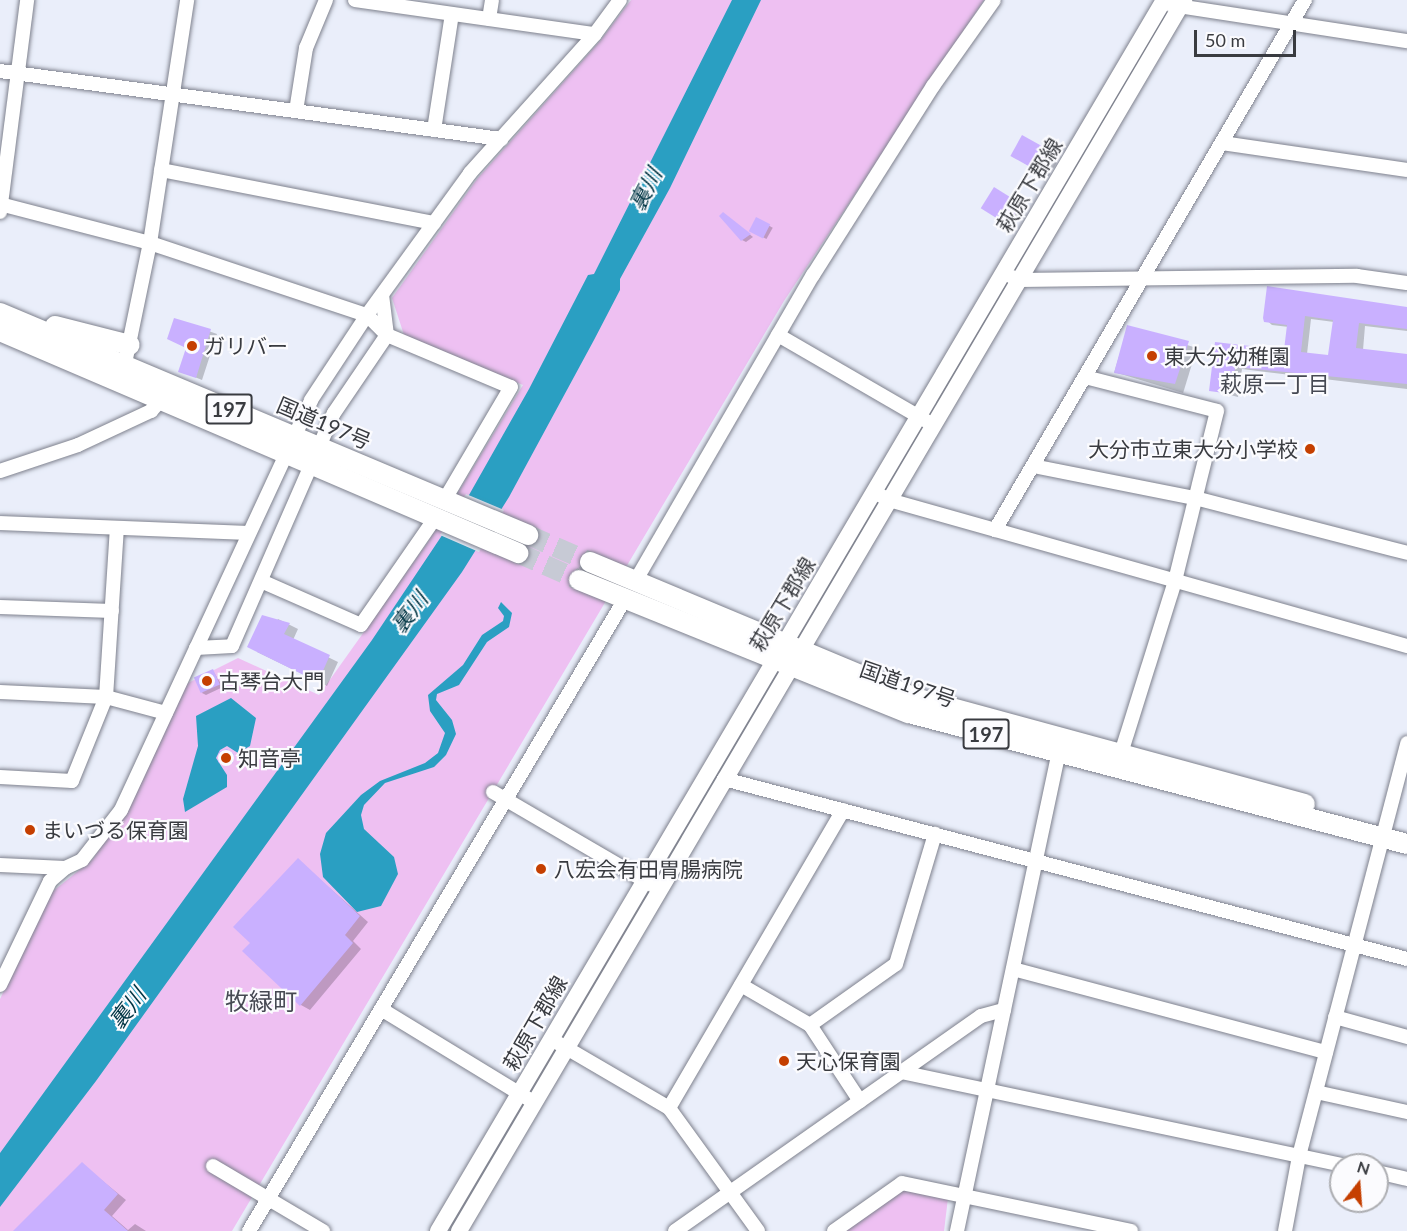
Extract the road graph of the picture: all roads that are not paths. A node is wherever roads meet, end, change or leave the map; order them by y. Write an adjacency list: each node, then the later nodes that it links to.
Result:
1 (27, 0): 17 (street)
2 (187, 0): 18 (street)
3 (326, 0): 19 (street)
4 (355, 0): 11 (street)
5 (492, 0): 12 (street)
6 (620, 0): 14 (street)
7 (994, 0): 37 (street)
8 (1305, 0): 13 (street)
9 (1162, 1): 10 (street); 28 (main road, 萩原下郡線)
10 (1182, 4): 13 (street); 29 (main road, 萩原下郡線)
11 (452, 14): 12 (street); 20 (street)
12 (489, 19): 14 (street)
13 (1291, 24): 15 (street); 22 (street)
14 (595, 34): 21 (street)
15 (1407, 41)
16 (0, 71): 17 (street)
17 (19, 73): 18 (street); 25 (street)
18 (172, 94): 19 (street); 23 (street)
19 (296, 111): 20 (street)
20 (434, 130): 21 (street)
21 (501, 139): 26 (street)
22 (1222, 143): 24 (street); 30 (street)
23 (161, 170): 26 (street); 27 (street)
24 (1407, 170)
25 (0, 207): 27 (street)
26 (434, 223): 32 (street)
27 (150, 243): 34 (street); 38 (street)
28 (1003, 273): 29 (street); 42 (main road, 萩原下郡線)
29 (1019, 280): 30 (street); 42 (main road, 萩原下郡線)
30 (1142, 280): 31 (street); 40 (street)
31 (1407, 283)
32 (382, 295): 34 (street); 36 (street)
33 (0, 312): 38 (highway, 197); 39 (highway, 国道197号 / 197)
34 (367, 315): 36 (street); 43 (street)
35 (0, 331): 39 (highway, 国道197号 / 197)
36 (387, 334): 44 (street); 51 (street)
37 (778, 335): 42 (street); 62 (street)
38 (130, 345): 39 (street)
39 (122, 374): 41 (highway, 国道197号 / 197); 43 (highway, 国道197号 / 197)
40 (1085, 376): 46 (street); 49 (street)
41 (161, 400): 43 (highway, 国道197号 / 197); 47 (street)
42 (926, 421): 48 (main road, 萩原下郡線); 50 (main road, 萩原下郡線)
43 (291, 445): 44 (highway, 国道197号 / 197); 45 (highway, 国道197号 / 197); 56 (street)
44 (320, 447): 45 (street); 51 (highway, 国道197号 / 197)
45 (312, 465): 52 (highway, 国道197号 / 197); 63 (street)
46 (1033, 466): 49 (street); 55 (street)
47 (0, 471)
48 (874, 492): 50 (street); 68 (main road, 萩原下郡線)
49 (1195, 498): 59 (street); 64 (street)
50 (889, 500): 55 (street); 68 (main road, 萩原下郡線)
51 (452, 502): 57 (highway, 国道197号 / 197)
52 (441, 520): 58 (highway, 国道197号 / 197); 63 (street)
53 (0, 523): 54 (street)
54 (117, 528): 56 (street); 67 (street)
55 (995, 530): 64 (street)
56 (248, 533): 70 (street)
57 (528, 535)
58 (518, 553)
59 (1407, 554)
60 (591, 562): 62 (highway, 国道197号 / 197)
61 (579, 580): 65 (highway, 国道197号 / 197)
62 (636, 580): 68 (highway, 国道197号 / 197)
63 (261, 581): 70 (street)
64 (1175, 581): 69 (street); 77 (street)
65 (625, 599): 71 (highway, 国道197号 / 197); 80 (street)
66 (0, 607): 67 (street)
67 (112, 611): 73 (street)
68 (793, 645): 71 (main road, 萩原下郡線); 76 (highway, 国道197号 / 197)
69 (1407, 646)
70 (196, 648): 74 (street)
71 (783, 664): 76 (highway, 国道197号 / 197); 79 (main road, 萩原下郡線); 89 (main road, 萩原下郡線)
72 (0, 692): 73 (street)
73 (106, 697): 74 (street); 78 (street)
74 (166, 713): 88 (street)
75 (1407, 743): 83 (street)
76 (1060, 747): 77 (highway, 国道197号 / 197); 83 (highway, 国道197号 / 197); 86 (street)
77 (1120, 756): 83 (highway, 国道197号 / 197)
78 (0, 777)
79 (724, 779): 81 (street); 90 (main road, 萩原下郡線)
80 (499, 796): 89 (street); 96 (street)
81 (843, 810): 84 (street); 95 (street)
82 (1407, 831): 83 (highway, 国道197号 / 197)
83 (1384, 832): 85 (highway, 国道197号 / 197); 91 (street)
84 (935, 834): 86 (street); 99 (street)
85 (1407, 844)
86 (1036, 861): 91 (street); 93 (street)
87 (0, 865): 88 (street)
88 (65, 868): 94 (street)
89 (645, 880): 90 (street); 101 (main road, 萩原下郡線)
90 (660, 889): 102 (main road, 萩原下郡線)
91 (1353, 945): 92 (street); 98 (street)
92 (1407, 960)
93 (1013, 969): 97 (street); 103 (street)
94 (0, 985)
95 (741, 986): 99 (street); 110 (street)
96 (381, 1009): 107 (street); 119 (street)
97 (1004, 1010): 104 (street); 105 (street)
98 (1335, 1017): 100 (street); 103 (street)
99 (810, 1025): 108 (street)
100 (1407, 1037)
101 (551, 1039): 102 (street); 107 (main road, 萩原下郡線)
102 (567, 1048): 109 (main road, 萩原下郡線); 110 (street)
103 (1326, 1052): 106 (street)
104 (901, 1072): 105 (street); 108 (street)
105 (987, 1090): 112 (street); 118 (street)
106 (1316, 1092): 111 (street); 112 (street)
107 (519, 1093): 109 (street); 122 (main road, 萩原下郡線)
108 (860, 1101): 117 (street)
109 (535, 1103): 123 (main road, 萩原下郡線)
110 (669, 1108): 117 (street)
111 (1407, 1112)
112 (1299, 1156): 113 (street); 129 (street)
113 (1329, 1162)
114 (213, 1167): 119 (street)
115 (1389, 1175): 116 (street)
116 (1407, 1179)
117 (730, 1192): 124 (street); 125 (street)
118 (965, 1196): 126 (street); 127 (street); 128 (street)
119 (268, 1198): 120 (street); 121 (street)
120 (249, 1231)
121 (323, 1231)
122 (438, 1231)
123 (459, 1231)
124 (675, 1231)
125 (758, 1231)
126 (834, 1231)
127 (957, 1231)
128 (1131, 1231)
129 (1285, 1231)

